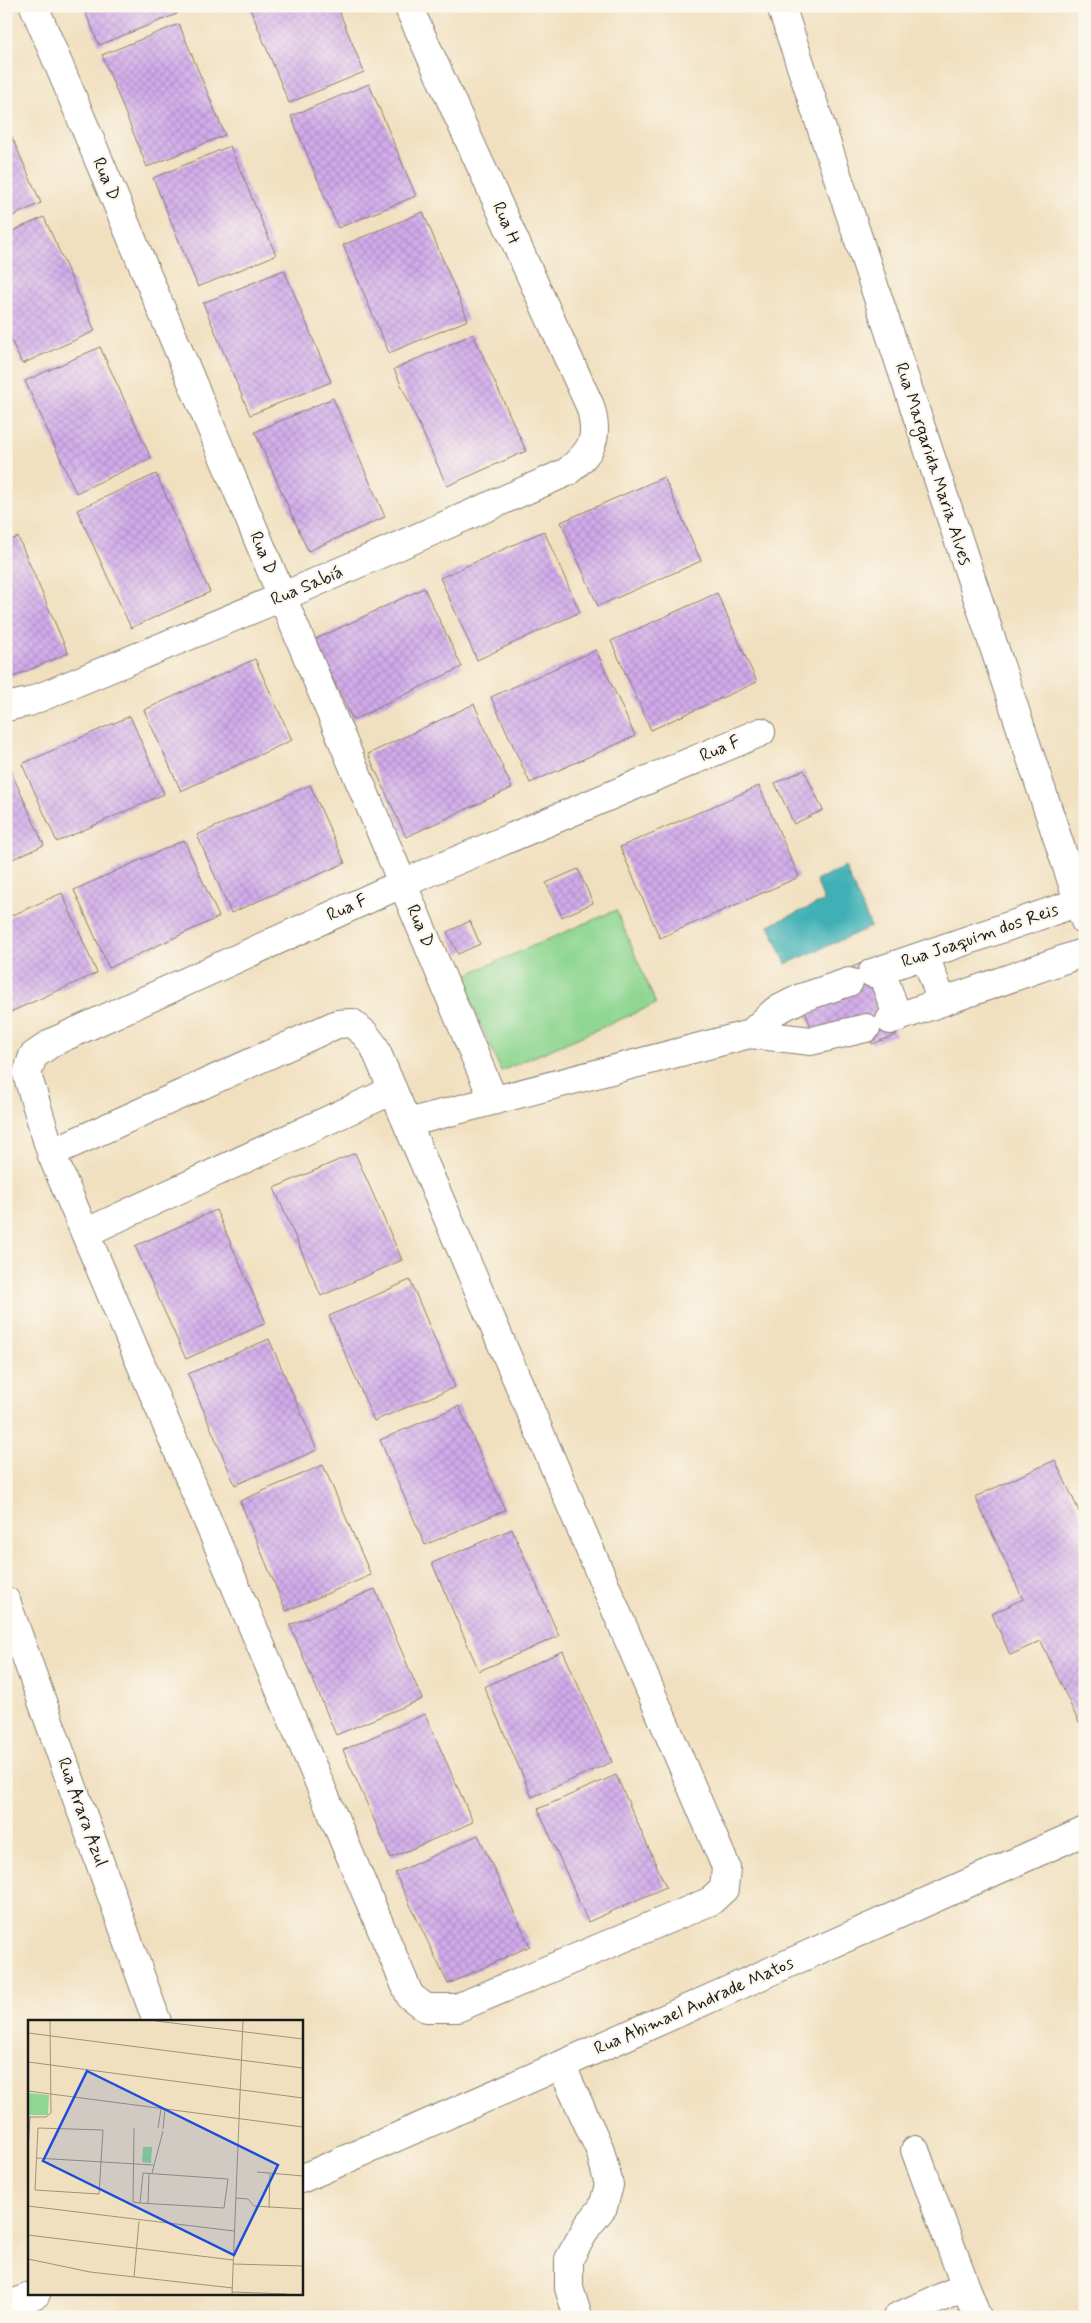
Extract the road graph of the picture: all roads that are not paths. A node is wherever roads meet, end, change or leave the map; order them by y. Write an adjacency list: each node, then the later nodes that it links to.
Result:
1 (34, 6): 5 (street, Rua D)
2 (408, 6): 4 (street, Rua H)
3 (781, 6): 9 (street, Rua Margarida Maria Alves)
4 (594, 441): 5 (street, Rua Sabiá)
5 (282, 597): 6 (street, Rua Sabiá); 8 (street, Rua D)
6 (6, 707)
7 (761, 732): 8 (street, Rua F)
8 (401, 884): 17 (street, Rua D); 19 (street, Rua F)
9 (1082, 912): 11 (street, Rua Joaquim dos Reis)
10 (1085, 952): 13 (street)
11 (924, 955): 12 (street, Rua Joaquim dos Reis); 13 (street)
12 (867, 975): 14 (street); 15 (street, Rua Joaquim dos Reis)
13 (942, 1002): 14 (street)
14 (884, 1022): 15 (street)
15 (750, 1034): 17 (street)
16 (393, 1090): 18 (street, Rua F); 19 (street, Rua F); 20 (street)
17 (493, 1099): 18 (street)
18 (407, 1123): 20 (street, Rua F)
19 (52, 1154): 20 (street, Rua F)
20 (85, 1233)
21 (6, 1601): 23 (street, Rua Arara Azul)
22 (1085, 1831): 24 (street, Rua Abimael Andrade Matos)
23 (156, 2020)
24 (561, 2066): 26 (street, Rua Abimael Andrade Matos); 30 (street)
25 (915, 2150): 27 (street)
26 (302, 2179)
27 (966, 2287): 31 (street); 32 (street)
28 (31, 2296): 29 (street)
29 (6, 2307)
30 (578, 2317)
31 (897, 2317)
32 (977, 2317)

